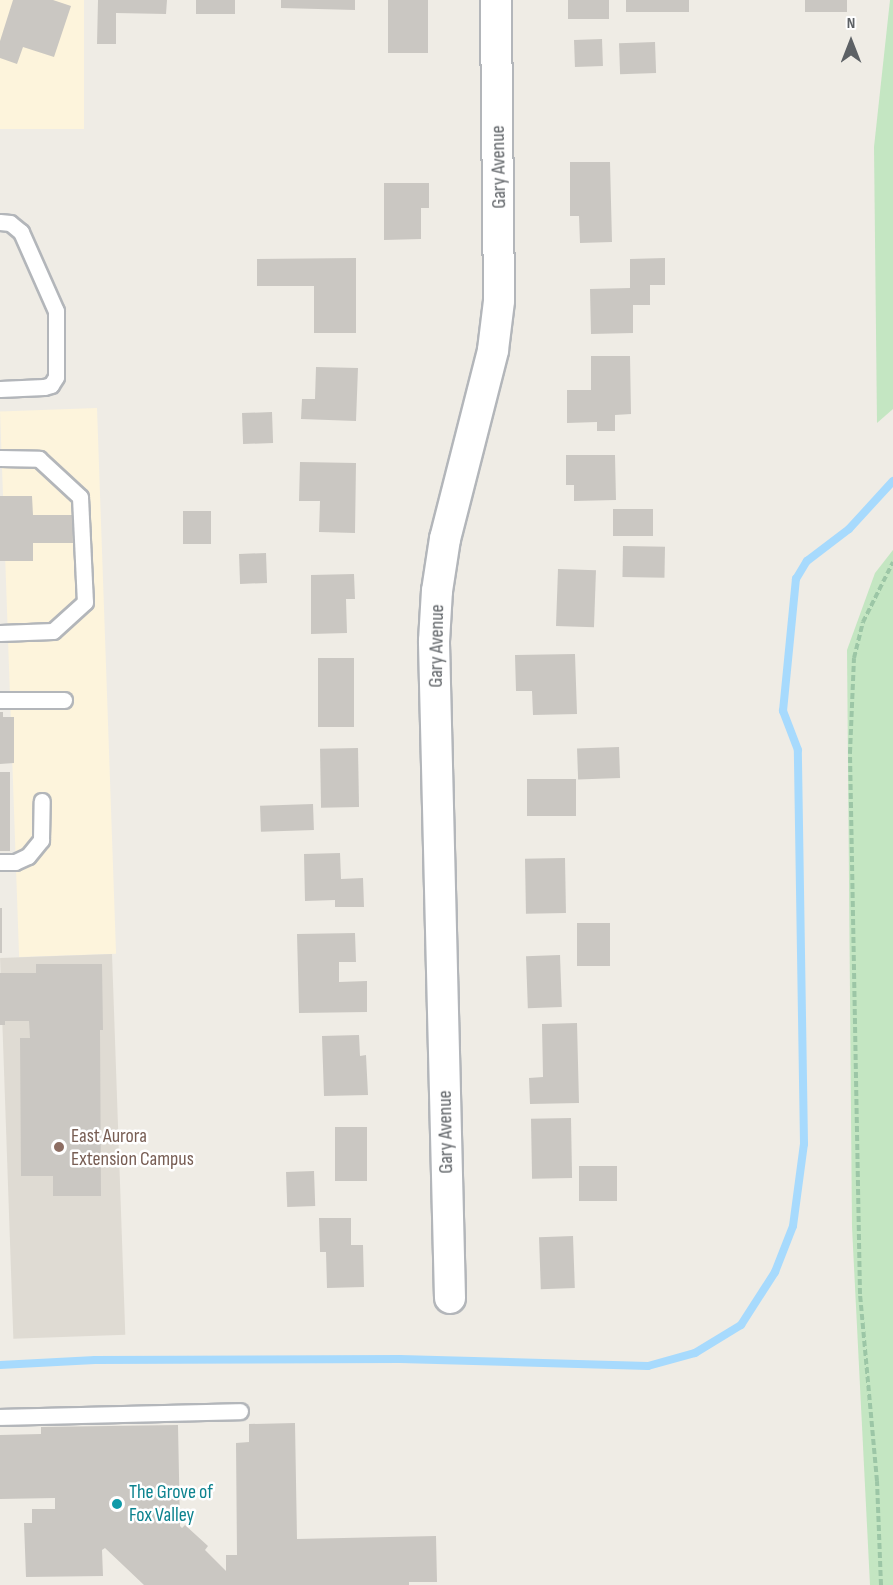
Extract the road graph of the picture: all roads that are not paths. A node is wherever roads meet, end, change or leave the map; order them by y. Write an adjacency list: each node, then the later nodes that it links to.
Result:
1 (496, 0): 10 (street, Gary Avenue)
2 (0, 222): 3 (lane)
3 (0, 389)
4 (0, 458): 5 (lane)
5 (0, 633)
6 (0, 700): 7 (lane)
7 (64, 700)
8 (42, 801): 9 (lane)
9 (0, 862)
10 (450, 1298)
11 (240, 1412): 12 (lane)
12 (0, 1417)

